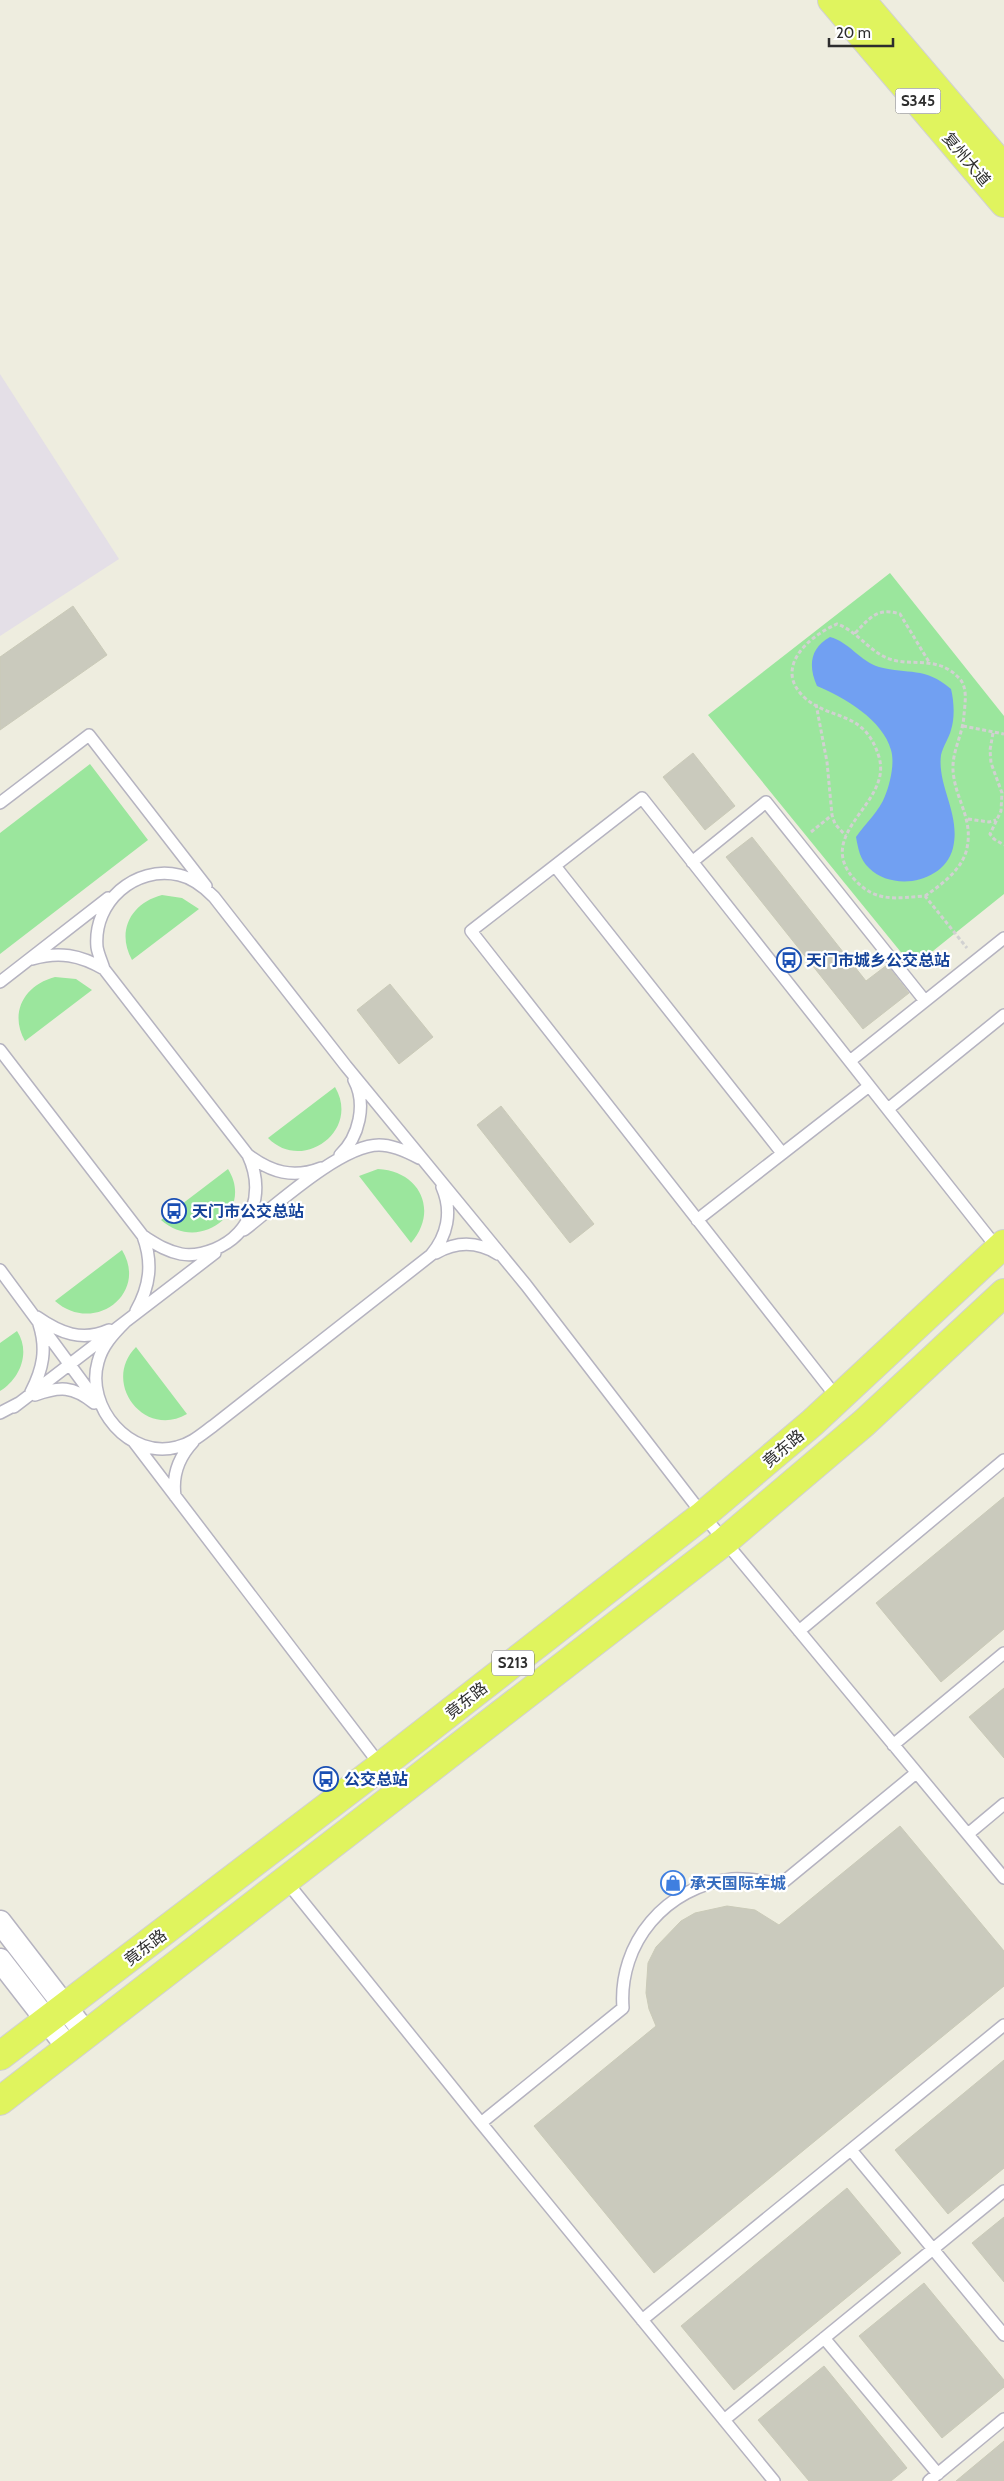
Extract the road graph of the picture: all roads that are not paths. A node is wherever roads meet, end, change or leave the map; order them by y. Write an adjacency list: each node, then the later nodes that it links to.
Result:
1 (832, 0): 4 (main road, 复州大道 / S345)
2 (861, 0): 3 (main road, 复州大道 / S345)
3 (1004, 168)
4 (1004, 203)
5 (0, 803): 9 (lane)
6 (692, 862): 7 (lane); 15 (lane); 18 (lane)
7 (554, 866): 22 (lane); 26 (lane)
8 (119, 890): 9 (lane); 11 (lane); 12 (lane)
9 (214, 897): 19 (lane)
10 (1004, 938): 15 (lane)
11 (104, 969): 12 (lane); 23 (lane)
12 (15, 970): 13 (lane); 14 (lane)
13 (0, 982)
14 (0, 990)
15 (925, 1001): 18 (lane)
16 (1004, 1015): 21 (lane)
17 (0, 1050): 27 (lane)
18 (850, 1061): 20 (lane)
19 (346, 1066): 24 (lane); 25 (lane)
20 (869, 1086): 21 (lane); 22 (lane)
21 (888, 1109): 29 (lane)
22 (782, 1153): 26 (lane)
23 (248, 1155): 24 (lane); 28 (lane)
24 (330, 1164): 25 (lane); 28 (lane)
25 (437, 1176): 30 (lane); 31 (lane)
26 (697, 1220): 37 (lane)
27 (144, 1236): 28 (lane); 35 (lane)
28 (229, 1242): 35 (lane)
29 (1001, 1246): 37 (main road, 竟东路 / S213)
30 (430, 1256): 31 (lane); 41 (lane)
31 (504, 1258): 45 (lane)
32 (0, 1270): 34 (lane)
33 (1004, 1292): 46 (main road, 竟东路 / S213)
34 (37, 1317): 35 (lane); 36 (lane); 38 (lane)
35 (125, 1322): 36 (lane); 40 (lane)
36 (70, 1364): 38 (lane); 40 (lane)
37 (838, 1399): 45 (main road, 竟东路 / S213)
38 (14, 1407): 39 (lane); 40 (lane)
39 (0, 1413)
40 (106, 1414): 42 (lane)
41 (195, 1439): 42 (lane); 44 (lane)
42 (133, 1441): 44 (lane)
43 (1004, 1460): 47 (lane)
44 (175, 1496): 50 (lane)
45 (703, 1515): 46 (lane); 50 (main road, 竟东路 / S213)
46 (725, 1541): 47 (lane); 52 (main road, 竟东路 / S213)
47 (799, 1631): 49 (lane)
48 (1004, 1653): 49 (lane)
49 (893, 1744): 51 (lane)
50 (381, 1766): 52 (lane); 59 (main road, 竟东路 / S213)
51 (916, 1773): 54 (lane); 64 (lane)
52 (400, 1792): 56 (main road, 竟东路 / S213)
53 (1004, 1804): 54 (lane)
54 (968, 1834): 55 (lane)
55 (1004, 1878)
56 (286, 1881): 61 (main road, 竟东路 / S213); 64 (lane)
57 (0, 1922): 59 (street)
58 (0, 1960): 59 (street)
59 (56, 2014): 61 (street); 62 (main road, 竟东路 / S213)
60 (1004, 2025): 65 (lane)
61 (78, 2042): 63 (main road, 竟东路 / S213)
62 (0, 2056)
63 (0, 2101)
64 (481, 2123): 68 (lane)
65 (851, 2150): 67 (lane); 68 (lane)
66 (1004, 2191): 67 (lane)
67 (933, 2249): 69 (lane); 70 (lane)
68 (642, 2320): 72 (lane)
69 (1004, 2335)
70 (824, 2338): 72 (lane); 73 (lane)
71 (1004, 2419): 73 (lane)
72 (724, 2420): 74 (lane)
73 (933, 2477)
74 (774, 2481)

